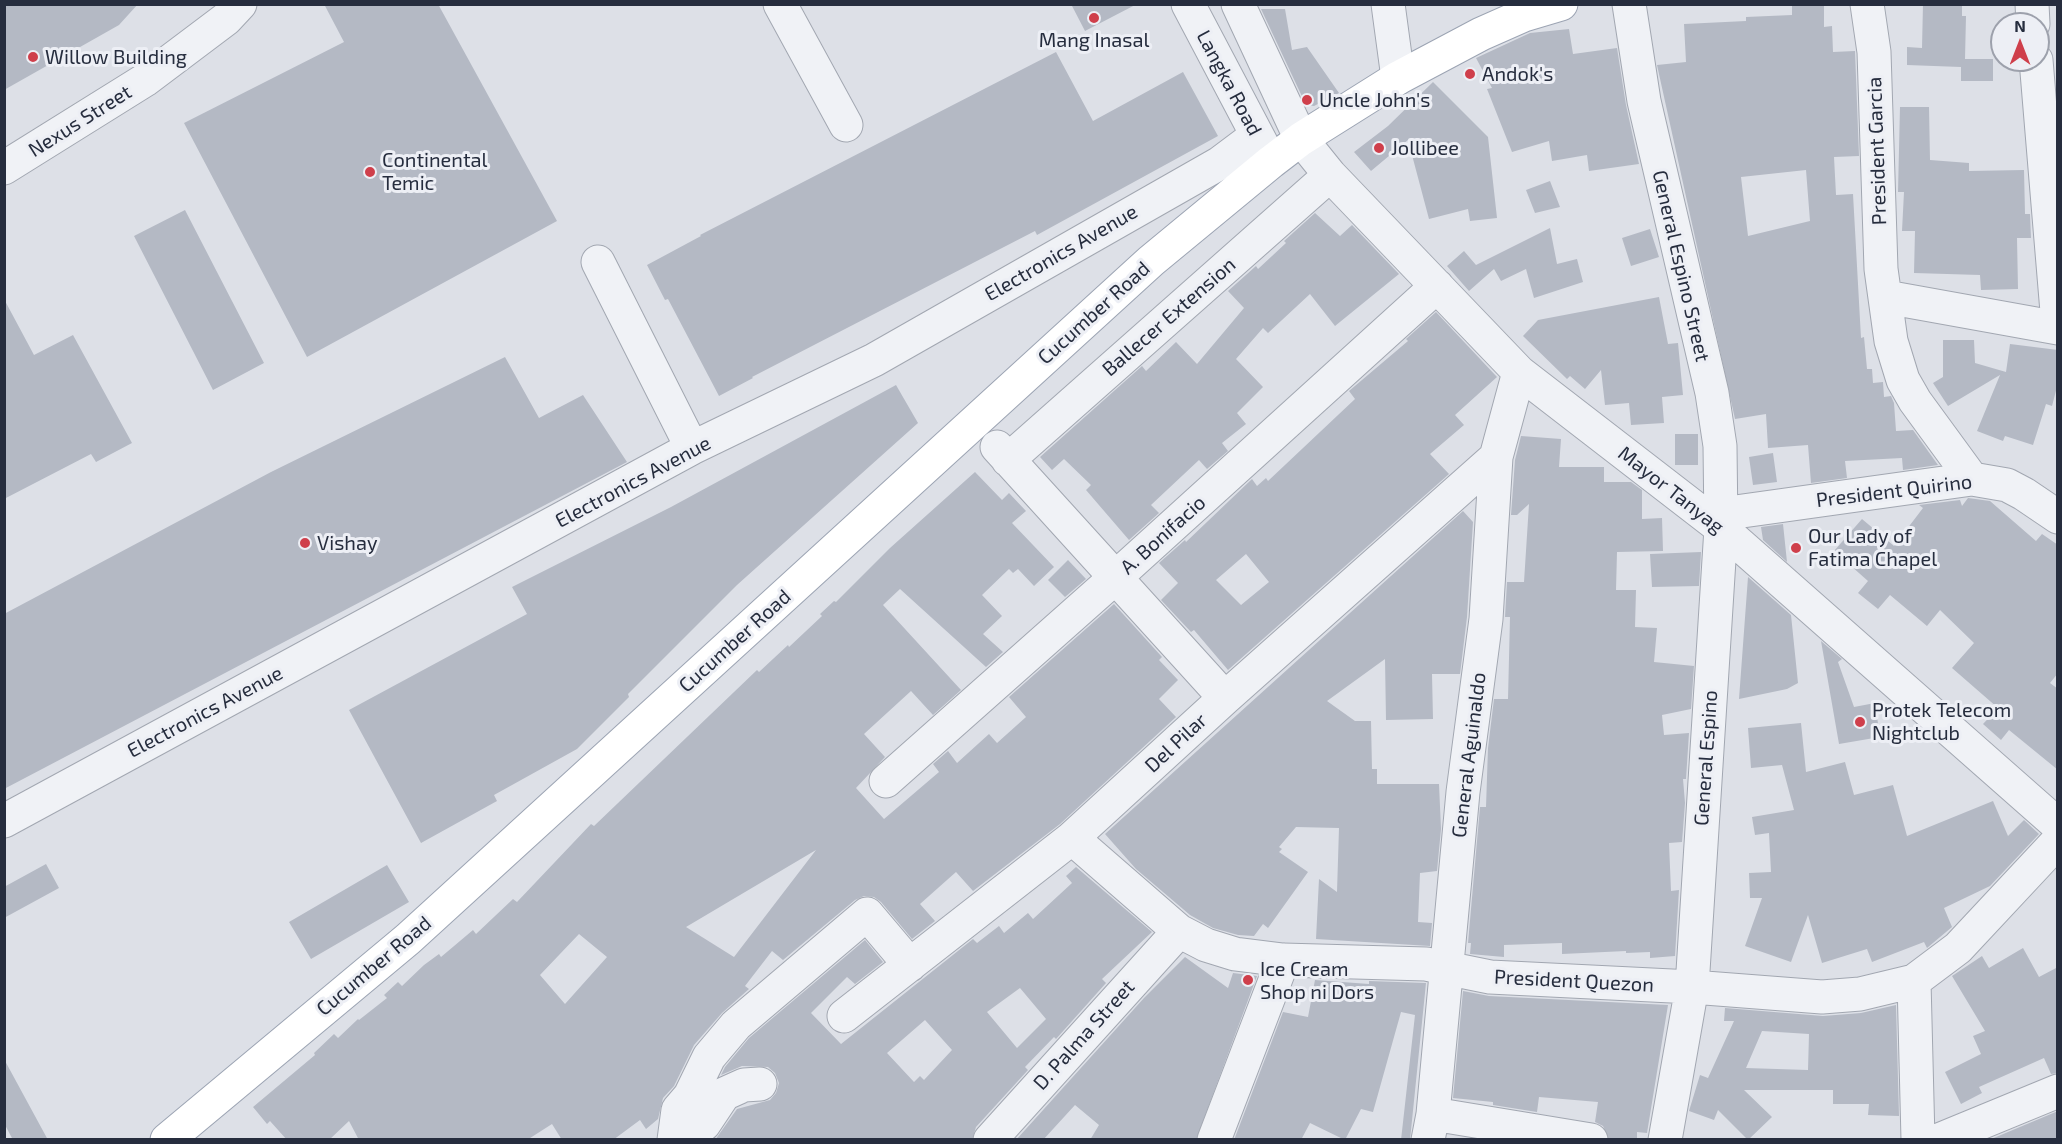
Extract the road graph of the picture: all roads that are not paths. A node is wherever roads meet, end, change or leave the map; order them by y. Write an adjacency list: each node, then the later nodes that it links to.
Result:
1 (240, 4): 14 (street, Nexus Street)
2 (780, 4): 11 (street)
3 (1188, 4): 13 (street, Langka Road)
4 (1238, 4): 12 (street, Mayor Tanyag)
5 (1388, 4): 10 (street)
6 (1561, 4): 10 (main road, Cucumber Road)
7 (1629, 4): 25 (street, General Espino Street)
8 (1868, 4): 18 (street, President Garcia)
9 (2037, 72): 19 (street)
10 (1398, 78): 12 (main road, Cucumber Road)
11 (846, 125)
12 (1301, 139): 13 (main road, Cucumber Road); 15 (street, Mayor Tanyag)
13 (1264, 149): 21 (street, Electronics Avenue); 43 (main road, Cucumber Road)
14 (4, 168)
15 (1330, 175): 17 (street, Mayor Tanyag); 26 (street, Ballecer Extension)
16 (598, 262): 21 (street)
17 (1437, 286): 20 (street, Mayor Tanyag); 26 (street, A. Bonifacio)
18 (1886, 297): 19 (street); 23 (street, President Garcia)
19 (2058, 326)
20 (1520, 372): 22 (street, General Aguinaldo); 25 (street, Mayor Tanyag)
21 (692, 448): 29 (street, Electronics Avenue)
22 (1496, 457): 27 (street, Del Pilar); 36 (street, General Aguinaldo)
23 (1972, 478): 24 (street, President Quirino); 25 (street, President Quirino)
24 (2058, 517)
25 (1721, 521): 30 (street, Mayor Tanyag); 38 (street, General Espino)
26 (1116, 578): 27 (street); 28 (street, A. Bonifacio)
27 (1225, 698): 31 (street, Del Pilar)
28 (886, 781)
29 (4, 821)
30 (2058, 825)
31 (1072, 838): 33 (street, President Quezon); 35 (street, Del Pilar)
32 (2058, 841): 37 (street, President Quezon)
33 (1179, 931): 34 (street, President Quezon); 46 (street, D. Palma Street)
34 (1283, 960): 36 (street, President Quezon); 47 (street)
35 (910, 965): 39 (street, Del Pilar); 44 (street)
36 (1447, 969): 38 (street, President Quezon); 42 (street, General Aguinaldo)
37 (1914, 981): 38 (street, President Quezon); 50 (street)
38 (1692, 987): 49 (street, General Espino)
39 (844, 1016)
40 (760, 1084): 45 (street)
41 (2058, 1091): 51 (street)
42 (1431, 1127): 48 (street)
43 (167, 1140)
44 (674, 1140)
45 (685, 1140)
46 (990, 1140)
47 (1214, 1140)
48 (1591, 1140)
49 (1665, 1140)
50 (1918, 1140)
51 (1939, 1140)

